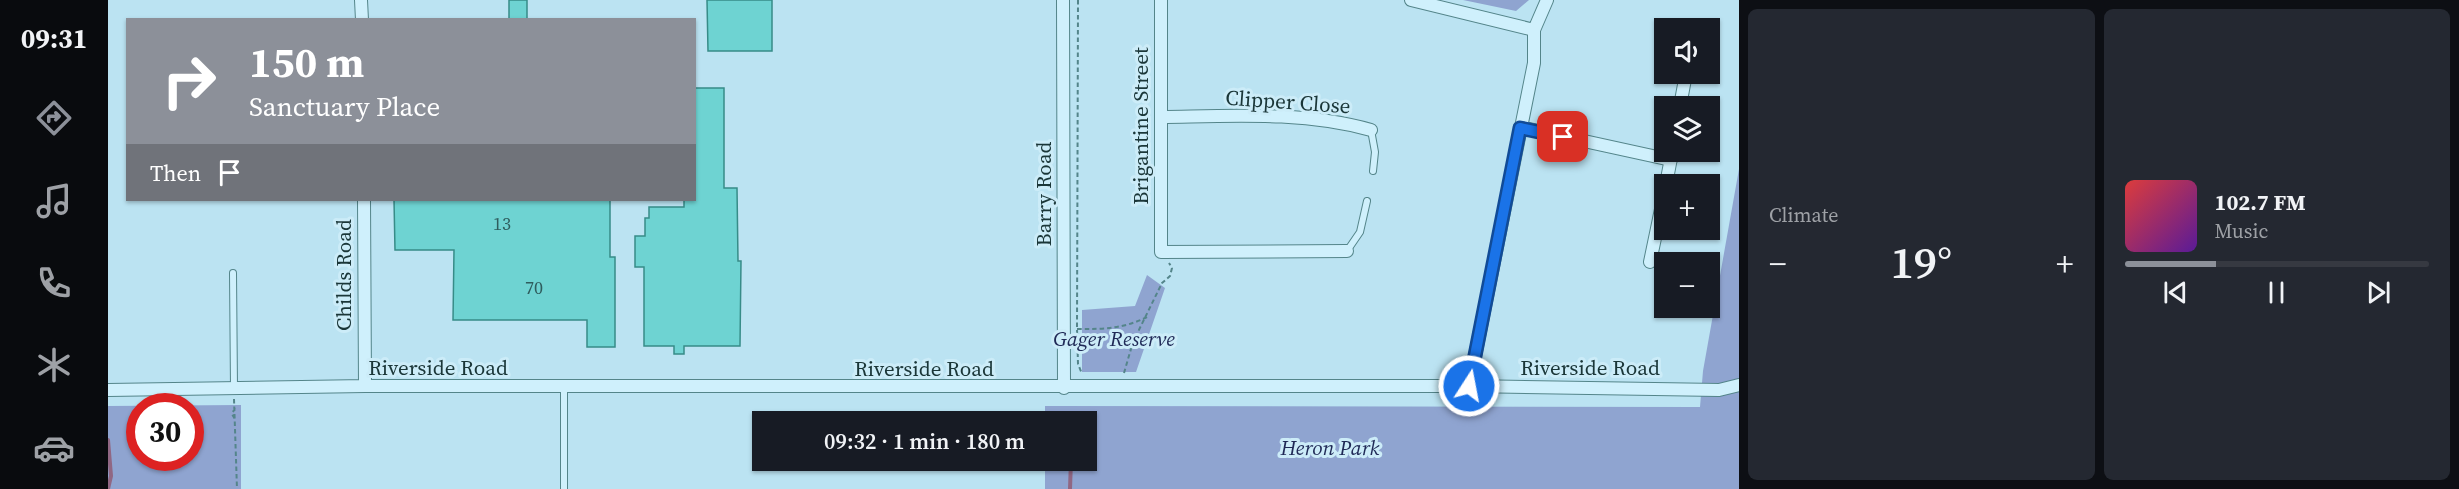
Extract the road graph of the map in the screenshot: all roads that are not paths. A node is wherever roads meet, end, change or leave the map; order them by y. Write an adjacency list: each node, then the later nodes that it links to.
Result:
1 (361, 0): 6 (street)
2 (1063, 0): 23 (street, Barry Road)
3 (1161, 0): 8 (street, Brigantine Street)
4 (1411, 0): 7 (street)
5 (1547, 0): 7 (street)
6 (362, 18)
7 (1533, 30): 9 (street)
8 (1161, 117): 10 (street, Clipper Close); 16 (street, Brigantine Street)
9 (1520, 128): 11 (street); 21 (street)
10 (1371, 130): 12 (lane, Clipper Close)
11 (1654, 153)
12 (1373, 171)
13 (364, 201): 20 (street, Childs Road)
14 (1367, 201): 16 (lane)
15 (1655, 240): 17 (street)
16 (1347, 251)
17 (1650, 262)
18 (233, 273): 25 (lane)
19 (1739, 385): 21 (street, Riverside Road)
20 (365, 386): 22 (street, Riverside Road); 25 (street, Riverside Road)
21 (1469, 386): 23 (street, Riverside Road)
22 (564, 388): 23 (street, Riverside Road); 26 (lane)
23 (1064, 388)
24 (108, 390): 25 (street, Riverside Road)
25 (234, 390)
26 (564, 489)

